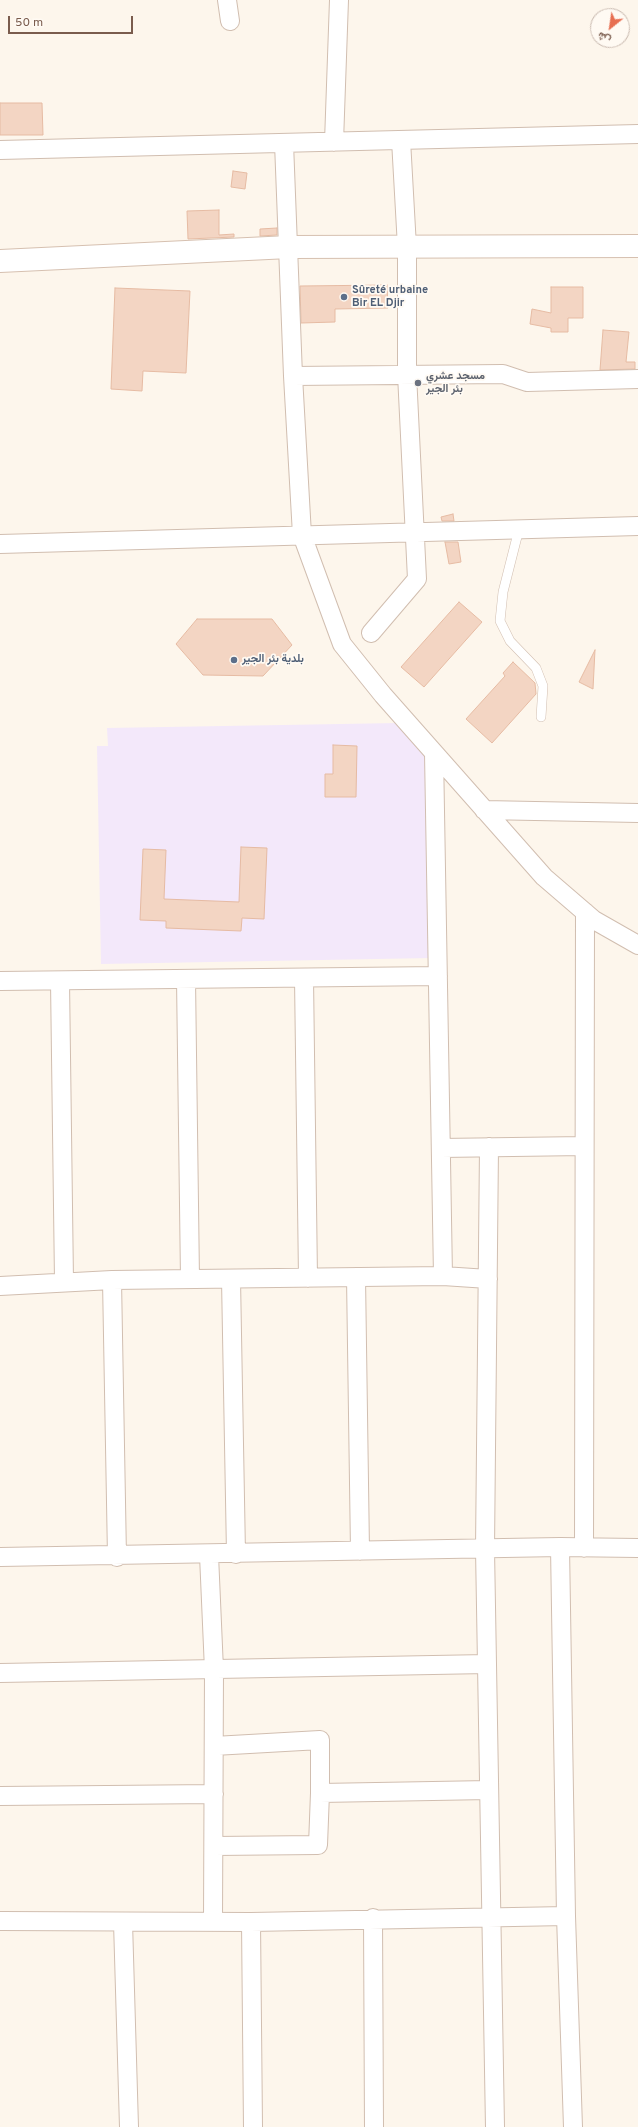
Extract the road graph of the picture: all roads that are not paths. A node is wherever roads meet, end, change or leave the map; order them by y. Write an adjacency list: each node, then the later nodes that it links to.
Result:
1 (227, 0): 3 (street)
2 (339, 0): 6 (street)
3 (230, 21)
4 (638, 134): 5 (street)
5 (401, 140): 6 (street); 11 (street)
6 (334, 142): 7 (street)
7 (284, 143): 8 (street); 10 (street)
8 (0, 150)
9 (638, 246): 11 (street)
10 (289, 247): 11 (street); 12 (street); 14 (street)
11 (407, 247): 13 (street)
12 (0, 261)
13 (407, 374): 14 (street); 15 (street); 18 (street)
14 (293, 376): 19 (street)
15 (638, 379)
16 (638, 526): 17 (street)
17 (519, 529): 18 (street); 22 (lane)
18 (414, 532): 19 (street); 21 (street)
19 (302, 535): 20 (street); 23 (street)
20 (0, 544)
21 (371, 633)
22 (541, 716)
23 (434, 753): 24 (street); 28 (street)
24 (484, 810): 25 (street); 26 (street)
25 (638, 813)
26 (585, 912): 27 (street); 33 (street)
27 (638, 945)
28 (438, 976): 29 (street); 34 (street)
29 (304, 978): 30 (street); 37 (street)
30 (186, 979): 32 (street); 42 (street)
31 (0, 981): 32 (street)
32 (60, 981): 43 (street)
33 (584, 1146): 35 (street); 46 (street)
34 (441, 1148): 35 (street); 36 (street)
35 (489, 1148): 40 (street)
36 (443, 1276): 38 (street); 40 (street)
37 (308, 1278): 38 (street); 39 (street)
38 (356, 1278): 49 (street)
39 (232, 1279): 42 (street); 50 (street)
40 (488, 1279): 48 (street)
41 (112, 1280): 42 (street); 43 (street); 52 (street)
42 (190, 1280)
43 (64, 1281): 44 (street)
44 (0, 1286)
45 (560, 1547): 46 (street); 48 (street); 63 (street)
46 (584, 1548): 47 (street)
47 (638, 1548)
48 (485, 1549): 49 (street); 54 (street)
49 (360, 1551): 50 (street)
50 (236, 1554): 51 (street)
51 (209, 1555): 52 (street); 55 (street)
52 (117, 1556): 53 (street)
53 (0, 1557)
54 (487, 1664): 55 (street); 58 (street)
55 (214, 1670): 56 (street); 57 (street)
56 (0, 1673)
57 (214, 1746): 59 (street); 60 (street)
58 (489, 1790): 59 (street); 64 (street)
59 (320, 1793): 62 (street)
60 (214, 1794): 61 (street); 62 (street)
61 (0, 1796)
62 (214, 1846): 67 (street)
63 (566, 1916): 64 (street); 74 (street)
64 (491, 1917): 65 (street); 73 (street)
65 (373, 1918): 69 (street); 72 (street)
66 (0, 1921): 68 (street)
67 (213, 1921): 68 (street); 69 (street)
68 (123, 1922): 70 (street)
69 (251, 1922): 71 (street)
70 (129, 2127)
71 (253, 2127)
72 (374, 2127)
73 (495, 2127)
74 (573, 2127)

